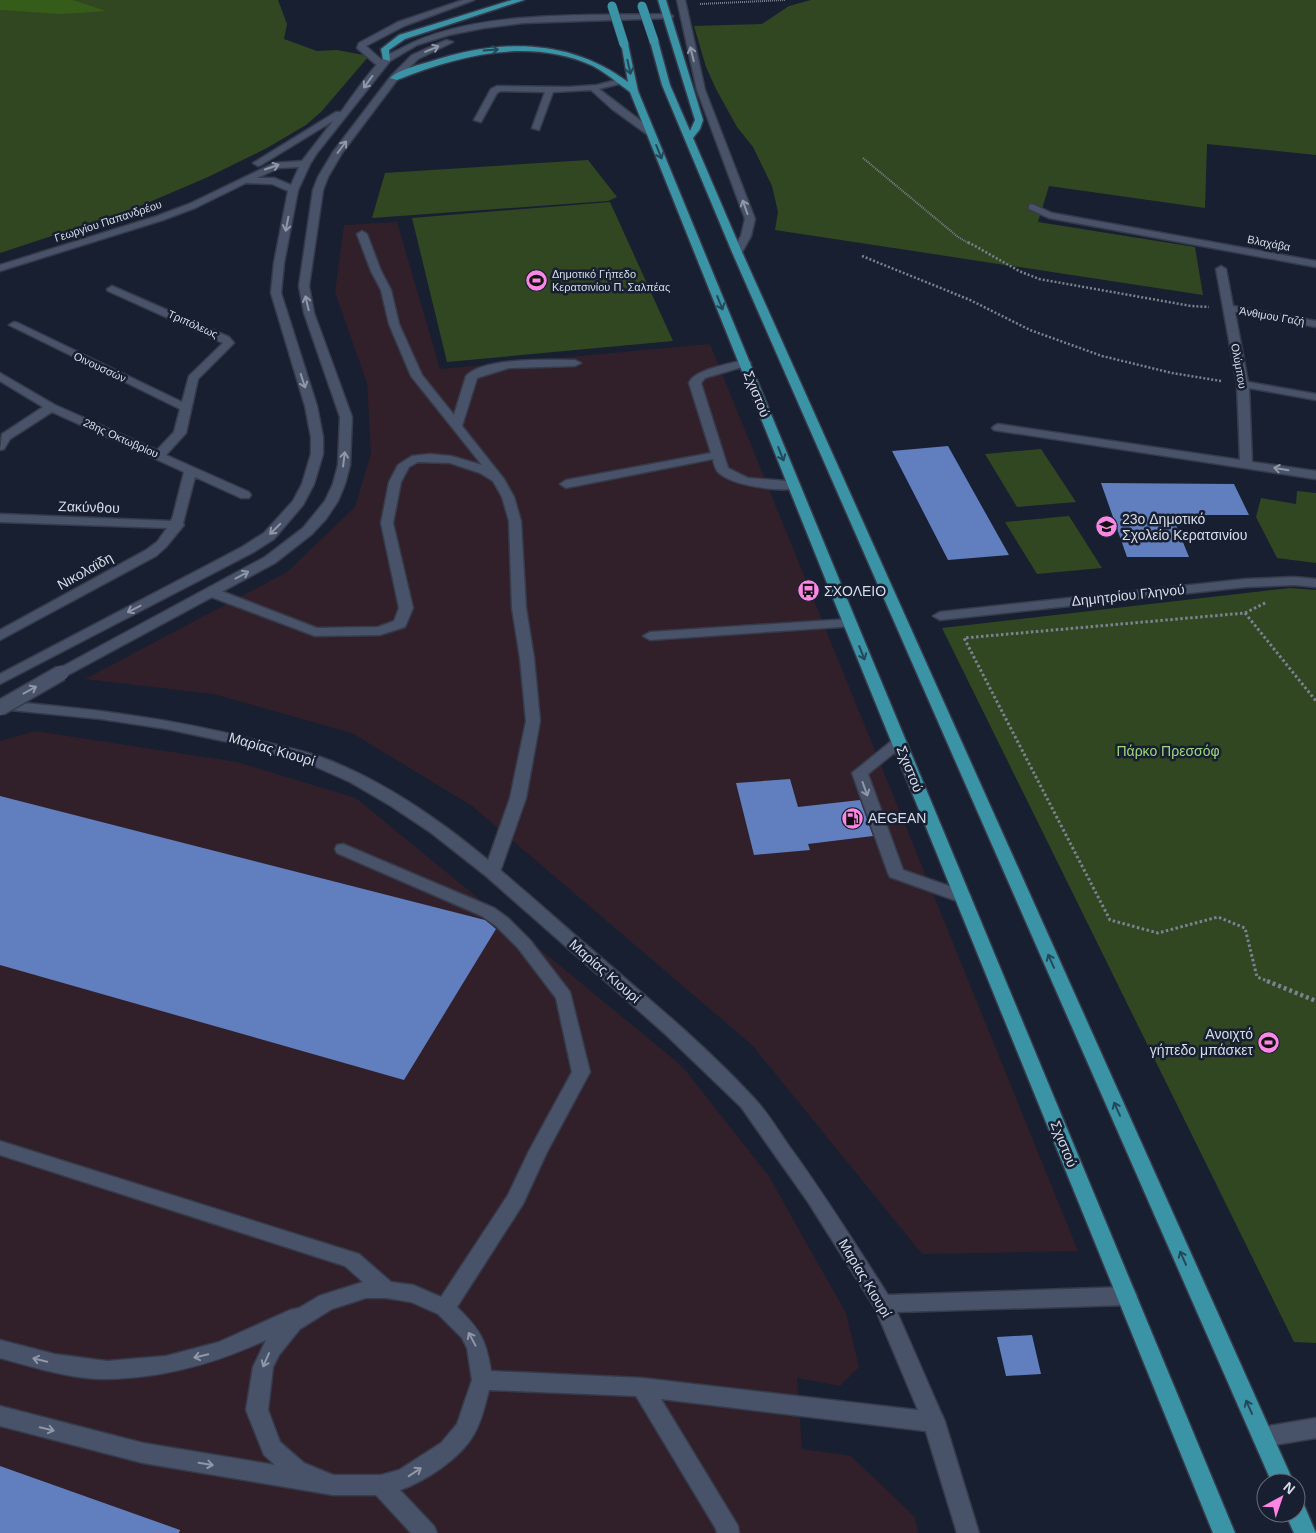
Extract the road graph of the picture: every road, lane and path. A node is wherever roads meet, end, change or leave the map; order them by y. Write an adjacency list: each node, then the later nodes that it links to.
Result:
1 (470, 0): 9 (street)
2 (520, 0): 9 (main road)
3 (662, 0): 8 (main road)
4 (785, 0): 5 (path)
5 (681, 2): 29 (street, one-way to 5)
6 (611, 3): 14 (main road, Σχιστού, one-way to 14, bridge)
7 (641, 3): 19 (main road, bridge)
8 (669, 20): 9 (street); 10 (street, one-way to 8); 19 (main road)
9 (384, 62): 15 (street, one-way to 15)
10 (394, 78): 11 (main road, one-way to 11); 62 (street, one-way to 10)
11 (620, 81): 12 (street); 14 (main road)
12 (593, 88): 13 (street); 18 (street)
13 (550, 89): 16 (street); 17 (street)
14 (634, 91): 18 (main road, Σχιστού)
15 (351, 106): 20 (street); 22 (street)
16 (478, 120)
17 (536, 128)
18 (651, 133): 41 (main road, Σχιστού, one-way to 41)
19 (690, 137): 29 (main road)
20 (314, 151): 22 (street, Γεωργίου Παπανδρέου); 23 (street)
21 (863, 158): 37 (path)
22 (258, 163): 26 (street, Γεωργίου Παπανδρέου)
23 (305, 164): 24 (street, Γεωργίου Παπανδρέου, one-way to 23); 25 (street)
24 (242, 182): 25 (street); 26 (street, Γεωργίου Παπανδρέου)
25 (293, 190): 67 (street, one-way to 67)
26 (221, 191): 34 (street, Γεωργίου Παπανδρέου)
27 (1032, 207): 32 (street, Βλαχάβα)
28 (362, 234): 47 (street)
29 (737, 252): 87 (main road, one-way to 29)
30 (1316, 254): 32 (street)
31 (862, 256): 43 (path)
32 (1285, 259): 33 (street, Βλαχάβα)
33 (1316, 264)
34 (0, 268)
35 (1221, 269): 37 (street, Ολύμπου)
36 (112, 288): 46 (street, Τριπόλεως)
37 (1228, 308): 38 (street, Άνθιμου Γαζή); 43 (street, Ολύμπου)
38 (1316, 324)
39 (14, 325): 46 (street, Οινουσσών)
40 (575, 363): 47 (street)
41 (745, 363): 51 (street); 57 (main road, Σχιστού, one-way to 57)
42 (0, 376): 45 (street, 28ης Οκτωβρίου)
43 (1243, 384): 44 (street); 52 (street, Ολύμπου)
44 (1316, 397)
45 (51, 407): 49 (street); 50 (street, 28ης Οκτωβρίου)
46 (186, 408): 50 (street, Τριπόλεως)
47 (457, 425): 55 (street)
48 (998, 428): 52 (street)
49 (2, 440)
50 (159, 455): 53 (street, 28ης Οκτωβρίου)
51 (717, 455): 56 (street); 57 (street)
52 (1246, 464): 54 (street, one-way to 52)
53 (190, 471): 58 (street, 28ης Οκτωβρίου); 60 (street)
54 (1316, 475)
55 (498, 479): 62 (street); 72 (street)
56 (566, 484)
57 (794, 486): 64 (main road, Σχιστού)
58 (245, 495)
59 (0, 518): 60 (street, Ζακύνθου)
60 (178, 525): 65 (street, Νικολαϊδη)
61 (1316, 583): 63 (street, Δημητρίου Γληνού)
62 (211, 592): 69 (street, one-way to 62, bridge)
63 (940, 616)
64 (850, 624): 66 (street); 70 (main road, Σχιστού, one-way to 70)
65 (0, 636)
66 (650, 636)
67 (0, 680)
68 (1316, 701): 74 (path)
69 (0, 706): 72 (street, Μαρίας Κιουρί)
70 (899, 742): 73 (main road, Σχιστού); 73 (street, one-way to 73)
71 (343, 849): 80 (street)
72 (492, 872): 79 (street, Μαρίας Κιουρί)
73 (963, 897): 77 (main road, Σχιστού)
74 (1316, 1001)
75 (0, 1148): 76 (street)
76 (386, 1290): 78 (street); 80 (street)
77 (1127, 1296): 79 (street); 94 (main road, Σχιστού)
78 (326, 1302): 81 (street, one-way to 81); 89 (street, one-way to 89)
79 (883, 1304): 85 (street, Μαρίας Κιουρί)
80 (445, 1308): 82 (street, one-way to 80)
81 (0, 1349)
82 (482, 1380): 83 (street); 90 (street, one-way to 82)
83 (642, 1387): 85 (street); 92 (street)
84 (0, 1416): 89 (street, one-way to 89)
85 (934, 1422): 93 (street, Μαρίας Κιουρί)
86 (1316, 1428): 87 (street)
87 (1262, 1437): 88 (main road)
88 (1278, 1473)
89 (334, 1485): 90 (street)
90 (381, 1485): 91 (street)
91 (426, 1533)
92 (728, 1533)
93 (968, 1533)
94 (1224, 1533)

